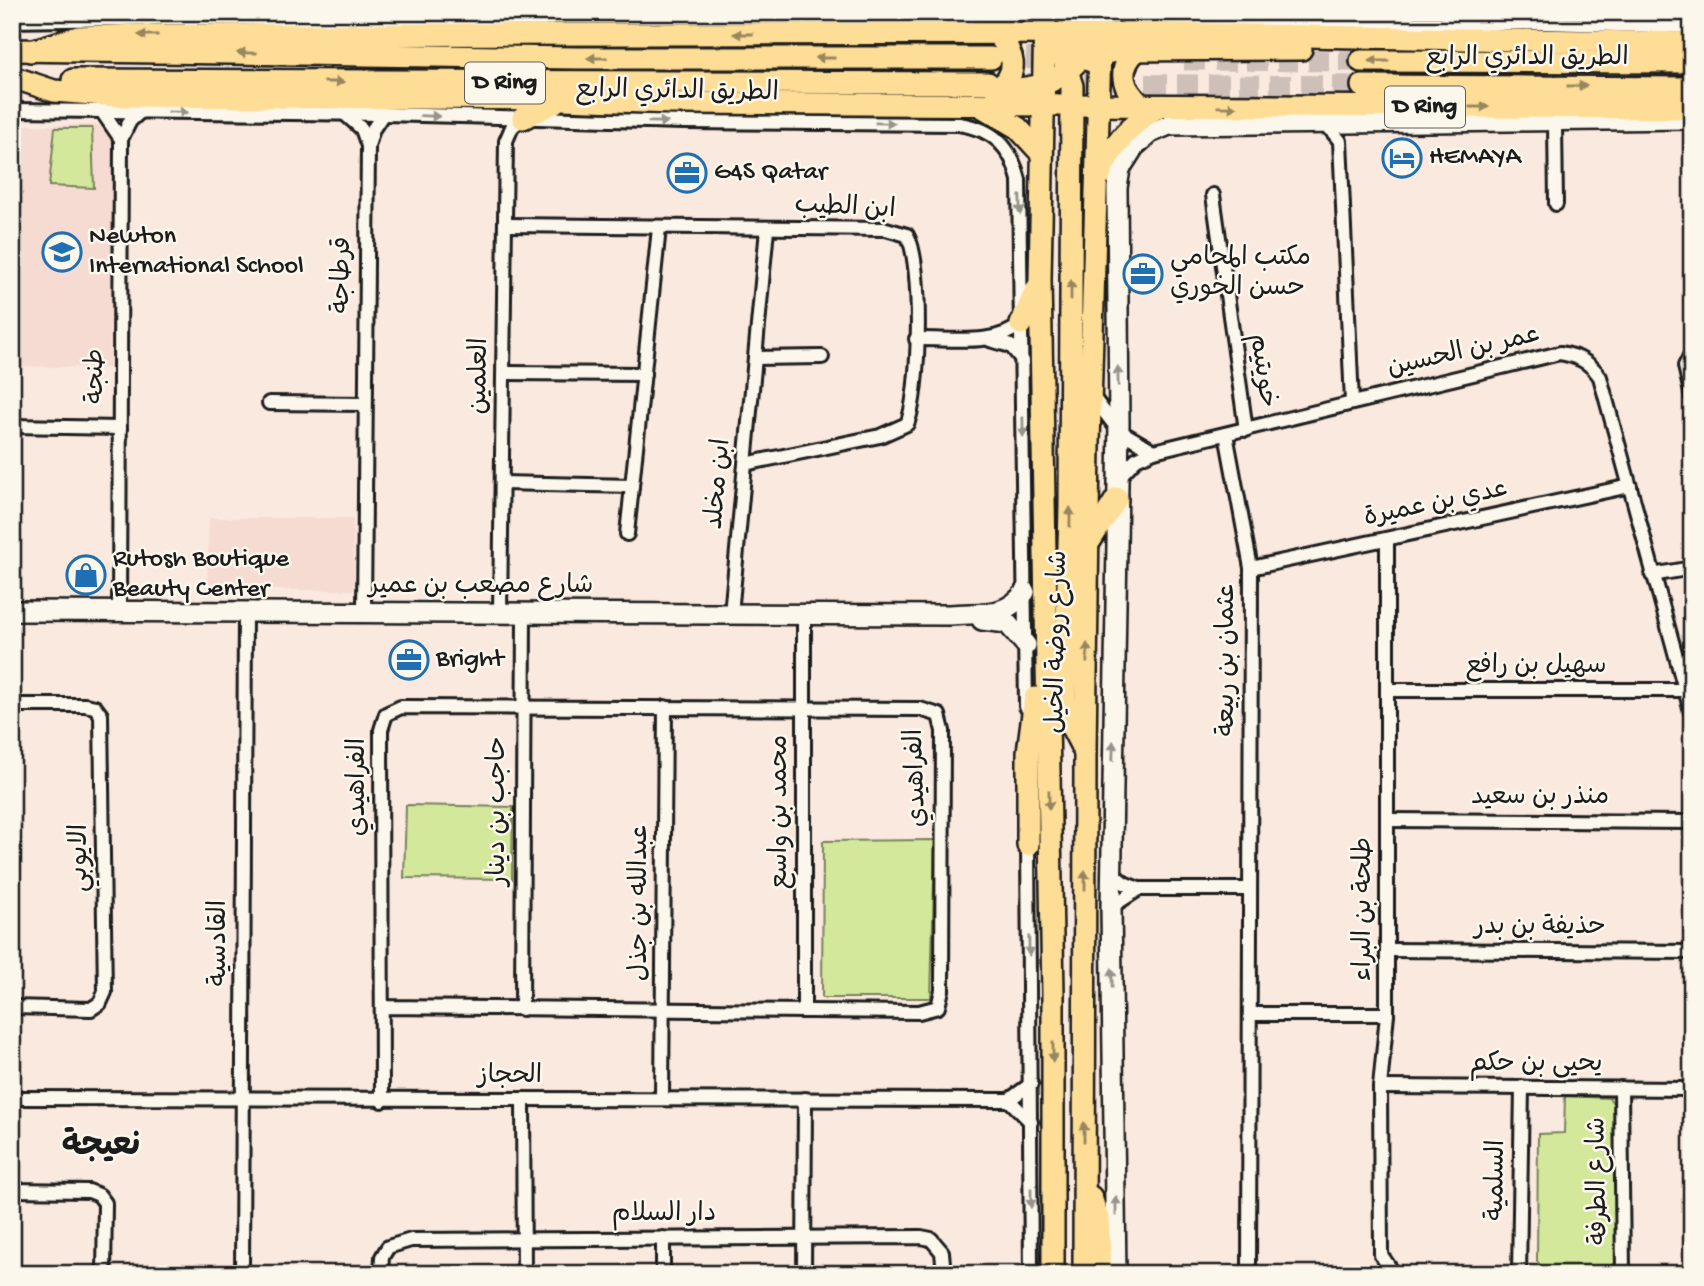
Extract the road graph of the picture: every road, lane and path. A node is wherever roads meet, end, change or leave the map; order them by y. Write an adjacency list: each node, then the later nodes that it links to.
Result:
1 (1012, 12): 32 (main road)
2 (1125, 12): 29 (main road)
3 (1143, 12): 24 (street, الطريق الدائري الرابع)
4 (1329, 12): 24 (street)
5 (1337, 12): 25 (street)
6 (140, 15): 7 (street); 18 (street)
7 (169, 15): 8 (street)
8 (240, 15): 9 (street)
9 (270, 15): 15 (street)
10 (597, 15): 12 (street); 16 (street)
11 (865, 15): 19 (street); 21 (street)
12 (560, 17): 15 (street); 31 (main road)
13 (1518, 17): 17 (street, الطريق الدائري الرابع); 20 (street, الطريق الدائري الرابع)
14 (1692, 17): 27 (street)
15 (308, 18): 30 (main road)
16 (791, 18): 19 (main road)
17 (1542, 18): 26 (street, الطريق الدائري الرابع)
18 (12, 21)
19 (837, 22): 31 (main road, D Ring, one-way to 31); 32 (main road, D Ring)
20 (1452, 22): 25 (street, الطريق الدائري الرابع); 34 (main road)
21 (995, 23): 22 (main road, D Ring); 32 (main road, D Ring); 44 (main road)
22 (1045, 23): 23 (main road, D Ring); 41 (main road); 46 (main road, شارع روضة الخيل)
23 (1069, 23): 28 (main road, D Ring); 41 (main road)
24 (1320, 23): 25 (street, الطريق الدائري الرابع)
25 (1351, 23)
26 (1616, 25): 27 (street, الطريق الدائري الرابع); 35 (main road)
27 (1688, 32): 35 (main road, D Ring)
28 (1101, 33): 29 (main road, D Ring); 36 (main road); 41 (main road); 52 (main road, شارع روضة الخيل)
29 (1168, 33): 33 (main road, D Ring)
30 (356, 34): 31 (main road, D Ring); 37 (main road, D Ring, one-way to 37)
31 (530, 34)
32 (958, 34)
33 (1400, 36): 34 (main road, D Ring); 36 (main road)
34 (1470, 37): 35 (main road, D Ring)
35 (1594, 41)
36 (1137, 50): 53 (main road)
37 (22, 51): 38 (main road, الطريق الدائري الرابع / D Ring, one-way to 37)
38 (991, 58)
39 (1361, 61): 40 (main road, الطريق الدائري الرابع / D Ring, one-way to 39)
40 (1692, 62)
41 (1074, 69): 46 (main road); 51 (main road); 52 (main road)
42 (17, 80): 44 (main road, الطريق الدائري الرابع / D Ring, one-way to 44); 47 (main road)
43 (1362, 86): 45 (main road, الطريق الدائري الرابع / D Ring, one-way to 45)
44 (992, 87): 46 (main road); 49 (main road)
45 (1692, 88)
46 (1043, 95): 50 (main road, D Ring); 51 (main road, D Ring); 73 (main road, شارع روضة الخيل)
47 (303, 97): 48 (main road); 60 (main road)
48 (564, 99): 49 (main road, D Ring); 63 (main road)
49 (727, 103): 50 (main road, D Ring)
50 (976, 104): 73 (main road)
51 (1072, 105): 52 (main road, D Ring); 132 (main road, one-way to 51)
52 (1098, 105): 53 (main road, D Ring); 74 (main road, شارع روضة الخيل)
53 (1150, 105): 54 (main road, D Ring, one-way to 54); 74 (main road)
54 (1307, 107): 55 (main road, D Ring, one-way to 55); 66 (street)
55 (1580, 107): 56 (main road, D Ring); 65 (street)
56 (1692, 108)
57 (12, 110): 58 (street, الطريق الدائري الرابع)
58 (101, 110): 59 (street, الطريق الدائري الرابع); 68 (street)
59 (141, 111): 60 (street, الطريق الدائري الرابع, one-way to 60); 68 (street)
60 (339, 114): 61 (street, الطريق الدائري الرابع); 72 (street)
61 (383, 114): 62 (street, الطريق الدائري الرابع, one-way to 62); 72 (street, قرطاجة)
62 (487, 117): 63 (street, الطريق الدائري الرابع); 69 (street)
63 (523, 118): 69 (street); 70 (street, الطريق الدائري الرابع, one-way to 70)
64 (1692, 119): 65 (street)
65 (1555, 123): 67 (street); 76 (street)
66 (1327, 125): 67 (street); 71 (street); 98 (street, one-way to 66)
67 (1352, 125): 71 (street)
68 (121, 139): 97 (street, طنجة)
69 (506, 141): 77 (street, العلمين)
70 (1002, 141): 81 (street, شارع روضة الخيل, one-way to 81)
71 (1340, 141): 93 (street)
72 (368, 146): 95 (street, قرطاجة)
73 (1042, 154): 80 (main road, شارع روضة الخيل)
74 (1096, 186): 91 (main road, شارع روضة الخيل)
75 (1213, 195): 99 (street, خويتيم)
76 (1556, 204)
77 (506, 225): 78 (street, ابن الطيب); 88 (street, العلمين)
78 (659, 228): 79 (street, ابن الطيب); 89 (street)
79 (767, 229): 83 (street, ابن الطيب); 86 (street, ابن مخلد)
80 (1040, 280): 81 (main road); 90 (main road, شارع روضة الخيل)
81 (1021, 324): 82 (street); 87 (street, شارع روضة الخيل)
82 (983, 338): 83 (street); 87 (street)
83 (916, 339): 102 (street, ابن الطيب)
84 (1692, 352): 92 (street)
85 (822, 357): 86 (street)
86 (755, 358): 102 (street, ابن مخلد)
87 (1022, 359): 90 (street); 114 (street, شارع روضة الخيل, one-way to 114)
88 (504, 373): 89 (street); 103 (street, العلمين)
89 (644, 374): 104 (street)
90 (1042, 384): 113 (main road, شارع روضة الخيل)
91 (1091, 394): 98 (street); 109 (main road, شارع روضة الخيل)
92 (1692, 397)
93 (1352, 402): 99 (street, عمر بن الحسين); 105 (street, عمر بن الحسين)
94 (269, 404): 95 (street)
95 (365, 404): 118 (street, قرطاجة)
96 (12, 426): 97 (street)
97 (120, 428): 116 (street, طنجة)
98 (1118, 430): 101 (street); 106 (street)
99 (1246, 430): 100 (street, عمر بن الحسين)
100 (1226, 434): 101 (street, عمر بن الحسين); 110 (street, عثمان بن ربيعة)
101 (1154, 450): 106 (street, عمر بن الحسين)
102 (745, 464): 121 (street, ابن مخلد)
103 (502, 483): 104 (street); 119 (street, العلمين)
104 (632, 486): 107 (street)
105 (1630, 486): 108 (street, عدي بن عميرة); 112 (street, عمر بن الحسين)
106 (1117, 488): 109 (main road); 136 (street, one-way to 106)
107 (627, 534)
108 (1387, 540): 110 (street, عدي بن عميرة); 125 (street, طلحة بن البراء)
109 (1089, 543): 132 (main road, شارع روضة الخيل, one-way to 109)
110 (1251, 568): 138 (street, عثمان بن ربيعة)
111 (1692, 568): 112 (street)
112 (1652, 575): 126 (street, عمر بن الحسين)
113 (1045, 585): 135 (main road); 175 (main road, شارع روضة الخيل, one-way to 175)
114 (1025, 592): 123 (street, شارع مصعب بن عمير); 124 (street, شارع روضة الخيل)
115 (12, 611): 116 (street, شارع مصعب بن عمير)
116 (119, 612): 117 (street, شارع مصعب بن عمير)
117 (245, 612): 118 (street, شارع مصعب بن عمير); 157 (street, القادسية)
118 (363, 612): 119 (street, شارع مصعب بن عمير)
119 (500, 613): 120 (street, شارع مصعب بن عمير)
120 (524, 613): 121 (street, شارع مصعب بن عمير); 128 (street, حاجب بن دينار)
121 (731, 614): 122 (street, شارع مصعب بن عمير)
122 (804, 614): 123 (street, شارع مصعب بن عمير); 130 (street, محمد بن واسع)
123 (950, 615): 124 (street, شارع مصعب بن عمير)
124 (1026, 645): 135 (street, شارع روضة الخيل)
125 (1388, 690): 126 (street, سهيل بن رافع); 133 (street, طلحة بن البراء)
126 (1684, 690): 131 (street, عمر بن الحسين)
127 (12, 705): 142 (street, الايوبي)
128 (522, 706): 129 (street, الفراهيدي); 143 (street, الفراهيدي); 144 (street, حاجب بن دينار)
129 (665, 707): 130 (street, الفراهيدي); 145 (street, عبدالله بن جذل)
130 (804, 707): 146 (street, محمد بن واسع); 146 (street, الفراهيدي)
131 (1692, 715)
132 (1085, 752): 162 (main road, شارع روضة الخيل, one-way to 132)
133 (1388, 820): 134 (street, منذر بن سعيد); 140 (street, طلحة بن البراء)
134 (1692, 822)
135 (1028, 845): 149 (street, شارع روضة الخيل, one-way to 149)
136 (1112, 873): 137 (street); 139 (street)
137 (1139, 889): 138 (street); 139 (street)
138 (1250, 889): 147 (street, عثمان بن ربيعة)
139 (1111, 907): 178 (street, one-way to 139)
140 (1387, 950): 141 (street, حذيفة بن بدر); 148 (street, طلحة بن البراء)
141 (1692, 952)
142 (12, 1007)
143 (383, 1007): 144 (street, الفراهيدي); 160 (street, الفراهيدي)
144 (522, 1009): 145 (street, الفراهيدي)
145 (663, 1010): 146 (street, الفراهيدي); 155 (street, عبدالله بن جذل)
146 (804, 1011)
147 (1250, 1014): 148 (street); 179 (street, عثمان بن ربيعة)
148 (1387, 1014): 150 (street, طلحة بن البراء)
149 (1031, 1084): 159 (street); 161 (street, شارع روضة الخيل)
150 (1380, 1087): 151 (street, يحيى بن حكم); 180 (street, طلحة بن البراء)
151 (1522, 1087): 152 (street, يحيى بن حكم); 181 (street, السلمية)
152 (1621, 1088): 153 (street, يحيى بن حكم); 182 (street, شارع الطرفة)
153 (1692, 1089)
154 (12, 1098): 157 (street, الحجاز)
155 (662, 1099): 156 (street, الحجاز); 158 (street, الحجاز)
156 (805, 1099): 159 (street, الحجاز); 164 (street)
157 (242, 1100): 160 (street, الحجاز); 168 (street, القادسية)
158 (523, 1100): 160 (street, الحجاز); 166 (street)
159 (1009, 1100): 161 (street)
160 (382, 1101)
161 (1031, 1122): 174 (street, شارع روضة الخيل, one-way to 174)
162 (1084, 1183): 176 (main road, شارع روضة الخيل); 177 (main road)
163 (12, 1191): 167 (street)
164 (804, 1237): 165 (street, دار السلام); 172 (street); 173 (street, دار السلام)
165 (663, 1238): 166 (street, دار السلام); 171 (street)
166 (524, 1239): 169 (street, دار السلام); 170 (street)
167 (104, 1274)
168 (242, 1274)
169 (381, 1274)
170 (524, 1274)
171 (663, 1274)
172 (804, 1274)
173 (943, 1274)
174 (1031, 1274)
175 (1053, 1274)
176 (1084, 1274)
177 (1101, 1274)
178 (1116, 1274)
179 (1249, 1274)
180 (1394, 1274)
181 (1519, 1274)
182 (1623, 1274)

